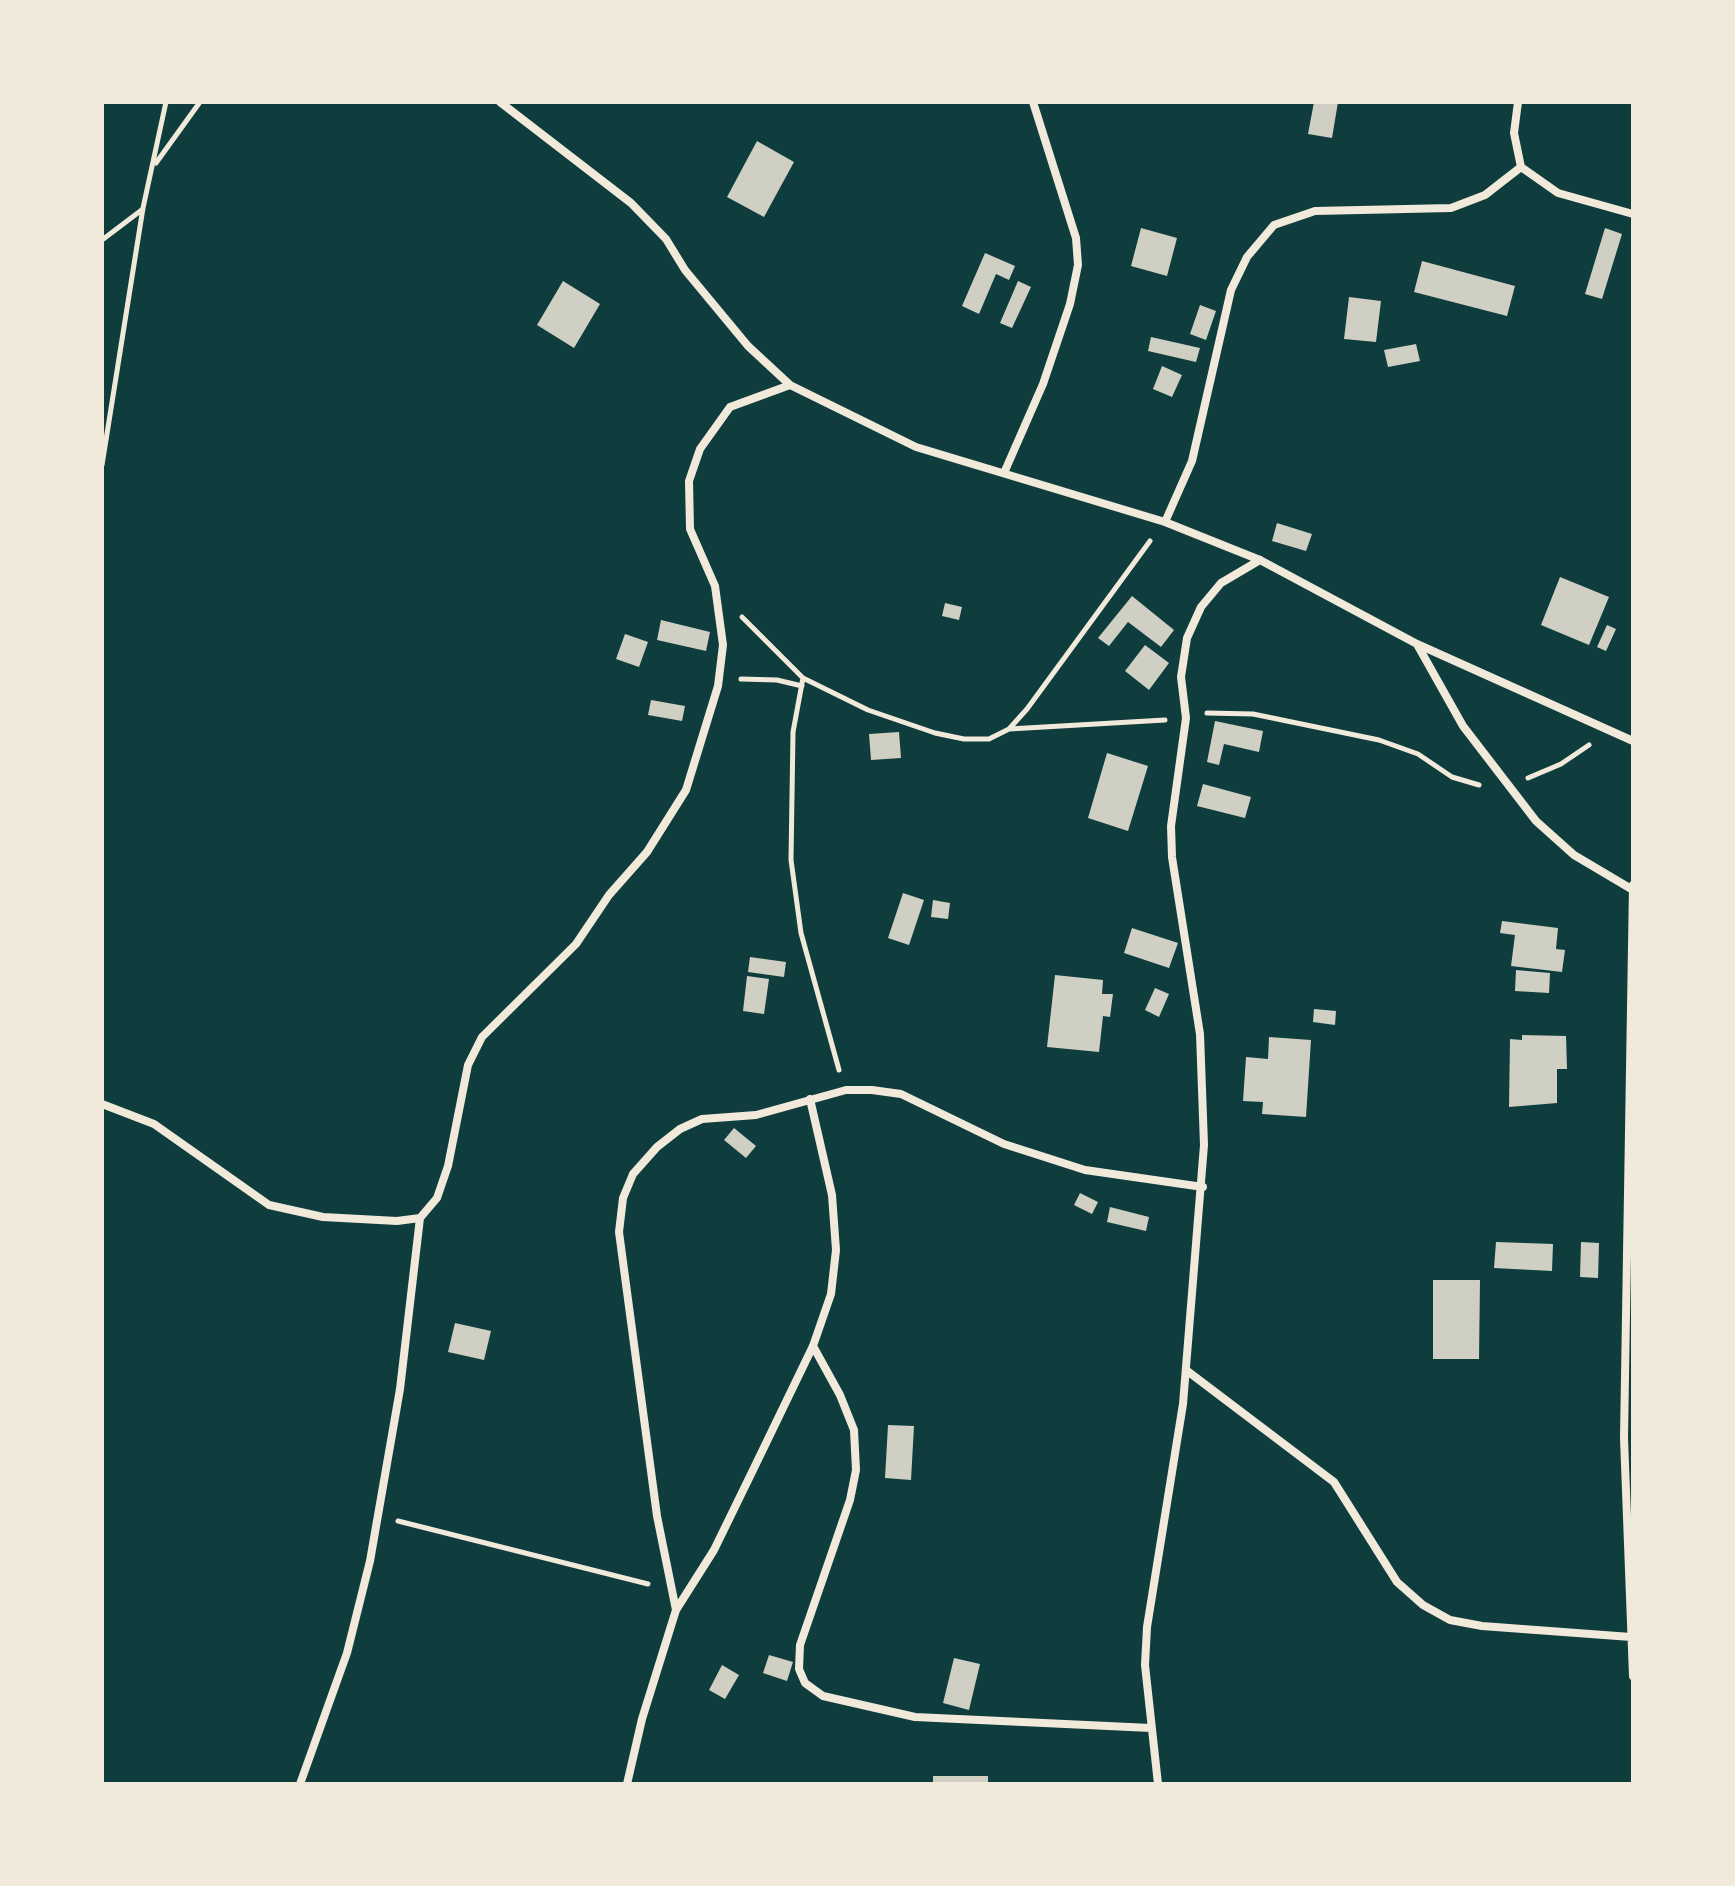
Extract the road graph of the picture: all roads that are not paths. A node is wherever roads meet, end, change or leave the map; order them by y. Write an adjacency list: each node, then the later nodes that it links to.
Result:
1 (500, 102): 6 (street)
2 (1033, 102): 7 (street)
3 (1518, 102): 4 (street)
4 (1521, 167): 5 (street); 8 (street)
5 (1633, 214)
6 (790, 385): 7 (street); 16 (street)
7 (1004, 473): 8 (street)
8 (1165, 522): 9 (street)
9 (1260, 560): 10 (street); 15 (street)
10 (1417, 644): 11 (street); 12 (street)
11 (1633, 741)
12 (1633, 888): 20 (street)
13 (810, 1099): 15 (street); 17 (street); 19 (street)
14 (102, 1104): 16 (street)
15 (1203, 1187): 18 (street)
16 (420, 1218): 23 (street)
17 (813, 1346): 19 (street); 22 (street)
18 (1186, 1370): 20 (street); 22 (street)
19 (676, 1610): 24 (street)
20 (1631, 1637): 21 (street)
21 (1633, 1676)
22 (1151, 1728): 25 (street)
23 (300, 1784)
24 (627, 1784)
25 (1158, 1784)

